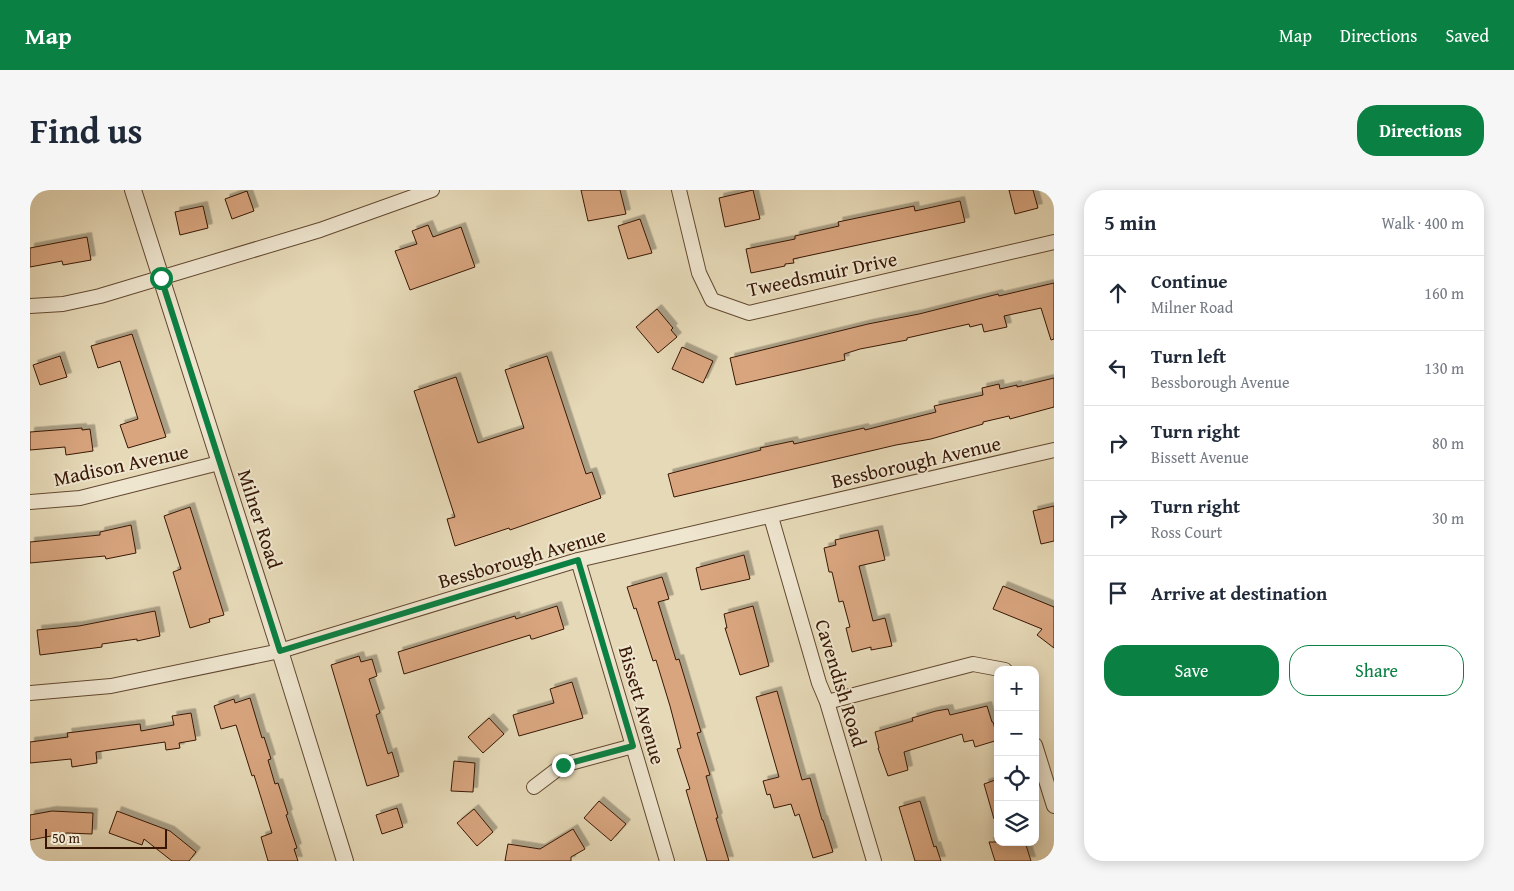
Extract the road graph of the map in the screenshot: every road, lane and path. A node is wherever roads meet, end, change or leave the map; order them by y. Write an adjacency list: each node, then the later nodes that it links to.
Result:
1 (132, 190): 5 (street, Milner Road)
2 (432, 190): 5 (street)
3 (679, 190): 4 (street, Tweedsmuir Drive)
4 (1054, 242)
5 (161, 278): 6 (street); 8 (street, Milner Road)
6 (30, 306)
7 (1054, 450): 10 (street, Bessborough Avenue)
8 (219, 463): 9 (street, Madison Avenue); 12 (street, Milner Road)
9 (30, 502)
10 (771, 517): 11 (street, Bessborough Avenue); 15 (street, Cavendish Road)
11 (578, 560): 12 (street, Bessborough Avenue); 16 (street, Bissett Avenue)
12 (280, 651): 14 (street, Bessborough Avenue); 20 (street, Milner Road)
13 (994, 668): 15 (street)
14 (30, 693)
15 (826, 702): 22 (street, Cavendish Road)
16 (633, 746): 18 (street); 21 (street, Bissett Avenue)
17 (1038, 756): 19 (street)
18 (534, 787)
19 (1054, 806)
20 (345, 861)
21 (667, 861)
22 (874, 861)

